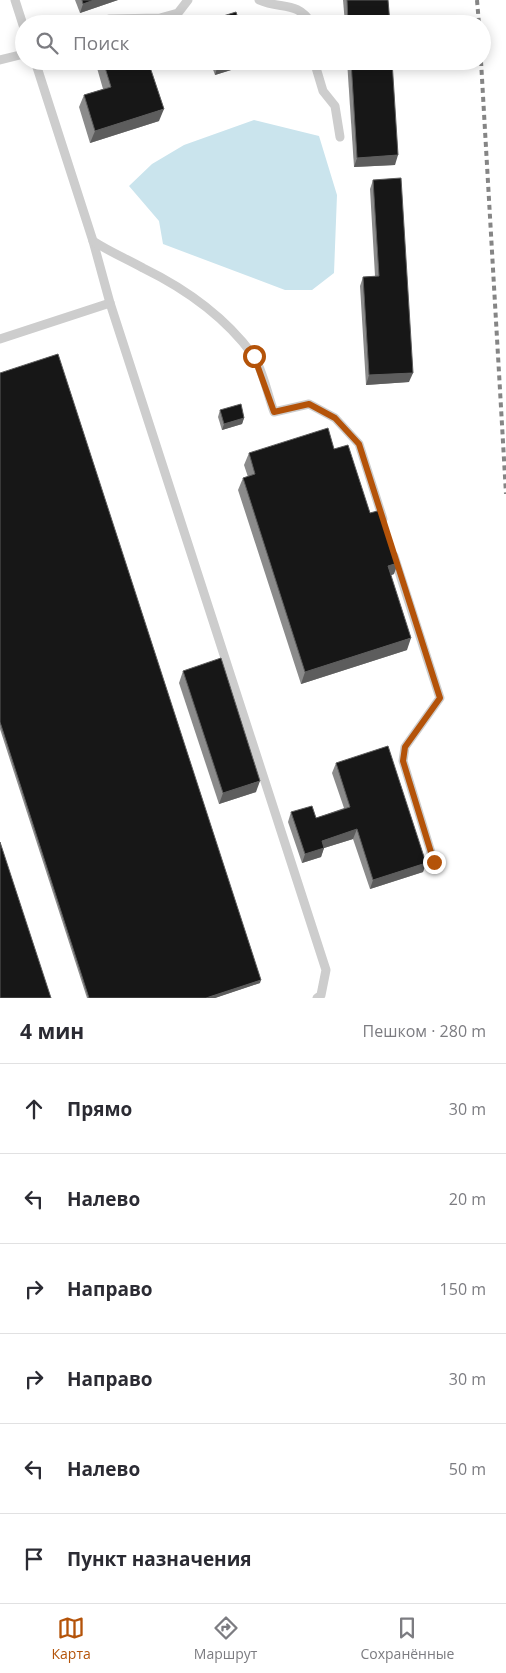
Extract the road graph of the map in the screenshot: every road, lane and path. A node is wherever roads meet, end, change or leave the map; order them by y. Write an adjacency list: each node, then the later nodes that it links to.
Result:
1 (15, 0): 4 (lane)
2 (188, 0): 5 (lane)
3 (258, 0): 6 (lane)
4 (20, 15)
5 (171, 15)
6 (307, 15)
7 (15, 56): 8 (lane)
8 (0, 60)
9 (38, 70): 12 (lane)
10 (317, 70): 11 (lane)
11 (340, 137)
12 (93, 241): 13 (lane); 15 (lane)
13 (110, 303): 14 (lane); 18 (lane)
14 (0, 339)
15 (386, 529)
16 (392, 548): 17 (lane)
17 (434, 862)
18 (318, 998)

